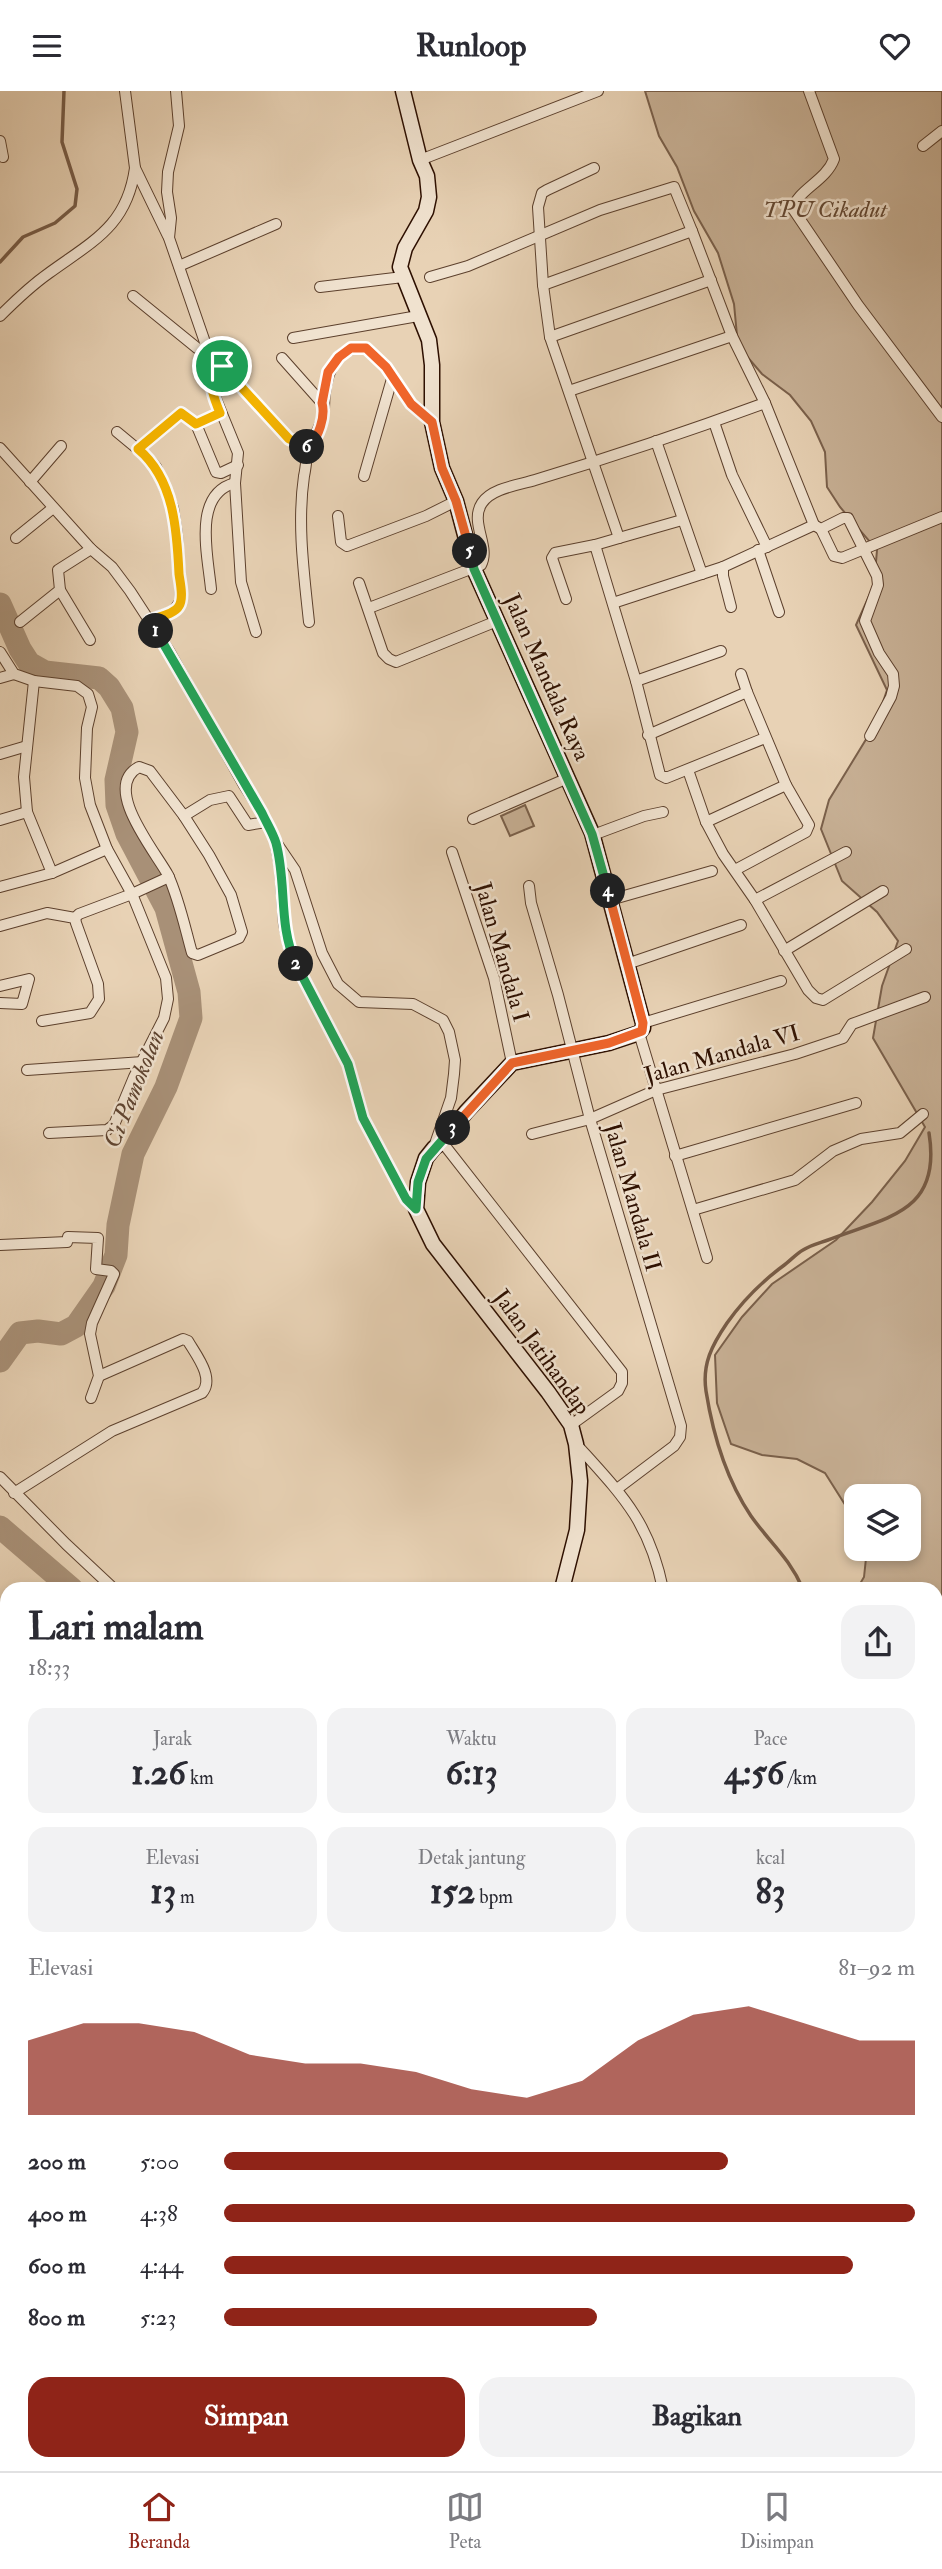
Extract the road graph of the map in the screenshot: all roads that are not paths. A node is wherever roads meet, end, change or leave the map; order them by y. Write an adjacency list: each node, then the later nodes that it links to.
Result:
1 (125, 91): 11 (street)
2 (176, 91): 16 (street)
3 (403, 91): 10 (street, Jalan Mandala Raya)
4 (598, 91): 10 (street)
5 (809, 91): 37 (street)
6 (942, 131): 8 (street)
7 (0, 141): 9 (street)
8 (923, 146)
9 (3, 157)
10 (421, 160): 18 (street, Jalan Mandala Raya)
11 (135, 168): 16 (street); 24 (street)
12 (594, 168): 15 (street)
13 (276, 224): 17 (street)
14 (692, 231): 15 (street); 20 (street); 21 (street)
15 (540, 236): 19 (street); 21 (street)
16 (169, 238): 17 (street)
17 (179, 266): 29 (street)
18 (403, 277): 22 (street); 25 (street, Jalan Mandala Raya)
19 (430, 277)
20 (711, 279): 26 (street); 27 (street)
21 (543, 285): 27 (street)
22 (320, 287)
23 (133, 296): 29 (street)
24 (0, 316)
25 (418, 316): 28 (street); 38 (street, Jalan Mandala Raya)
26 (732, 336): 33 (street); 35 (street)
27 (550, 337): 33 (street)
28 (293, 338)
29 (208, 351): 31 (street)
30 (282, 358): 34 (street)
31 (222, 366): 36 (street); 45 (street)
32 (392, 379): 34 (street); 38 (street); 49 (street)
33 (569, 391): 47 (street)
34 (322, 403): 45 (street)
35 (765, 403): 39 (street); 57 (street)
36 (220, 413): 40 (street); 48 (street)
37 (942, 417)
38 (432, 422): 52 (street, Jalan Mandala Raya)
39 (714, 422): 42 (street); 63 (street)
40 (196, 424): 46 (street); 48 (street)
41 (117, 432): 46 (street)
42 (656, 441): 47 (street); 56 (street)
43 (61, 446): 50 (street)
44 (0, 448): 50 (street)
45 (309, 448): 78 (street)
46 (138, 449): 75 (street)
47 (593, 462): 59 (street); 65 (street)
48 (238, 464): 51 (street)
49 (364, 476)
50 (30, 482): 53 (street)
51 (235, 483): 68 (street); 79 (street)
52 (456, 501): 54 (street); 65 (street, Jalan Mandala Raya)
53 (53, 508): 58 (street); 62 (street)
54 (338, 516)
55 (942, 517): 61 (street)
56 (682, 520): 59 (street); 66 (street)
57 (818, 527): 61 (street); 61 (street); 63 (street)
58 (16, 538)
59 (619, 538): 60 (street)
60 (595, 545): 70 (street); 71 (street)
61 (864, 548): 90 (street)
62 (91, 549): 69 (street); 75 (street)
63 (763, 549): 64 (street); 74 (street)
64 (723, 567): 66 (street); 72 (street)
65 (474, 569): 73 (street); 76 (street, Jalan Mandala Raya)
66 (702, 574): 71 (street)
67 (359, 583): 73 (street)
68 (211, 589)
69 (60, 590): 77 (street); 80 (street)
70 (566, 599)
71 (613, 603): 87 (street)
72 (731, 607)
73 (369, 608): 76 (street)
74 (779, 612)
75 (150, 620): 102 (street)
76 (497, 621): 95 (street, Jalan Mandala Raya)
77 (20, 622)
78 (309, 622)
79 (256, 632)
80 (90, 640)
81 (721, 651): 87 (street)
82 (0, 652): 83 (street)
83 (14, 674): 85 (street); 86 (street)
84 (741, 674): 88 (street)
85 (0, 678)
86 (34, 681): 92 (street); 106 (street)
87 (636, 681): 89 (street)
88 (747, 692): 89 (street); 91 (street)
89 (648, 735): 94 (street)
90 (870, 736)
91 (765, 738): 94 (street); 96 (street)
92 (27, 746): 93 (street); 97 (street)
93 (0, 754)
94 (688, 770): 103 (street)
95 (568, 778): 100 (street); 104 (street, Jalan Mandala Raya)
96 (786, 785): 103 (street); 109 (street)
97 (27, 812): 101 (street); 111 (street)
98 (663, 812): 104 (street)
99 (184, 816): 102 (street); 112 (street); 112 (street)
100 (473, 819)
101 (0, 820)
102 (266, 822): 105 (street)
103 (706, 822): 109 (street)
104 (593, 835): 117 (street, Jalan Mandala Raya)
105 (276, 842): 141 (street); 143 (street)
106 (107, 849): 111 (street); 116 (street)
107 (452, 852): 133 (street, Jalan Mandala I)
108 (846, 852): 118 (street)
109 (735, 870): 118 (street)
110 (712, 871): 117 (street)
111 (52, 873): 114 (street)
112 (165, 878): 116 (street)
113 (529, 886): 131 (street, Jalan Mandala II)
114 (0, 887)
115 (883, 891): 123 (street)
116 (132, 894): 119 (street); 132 (street)
117 (610, 899): 124 (street, Jalan Mandala Raya)
118 (755, 900): 123 (street)
119 (75, 918): 121 (street); 129 (street)
120 (741, 925): 124 (street)
121 (0, 926)
122 (906, 949): 123 (street)
123 (784, 951)
124 (627, 964): 130 (street, Jalan Mandala Raya)
125 (781, 981): 130 (street)
126 (0, 986): 128 (street)
127 (925, 997): 135 (street, Jalan Mandala VI)
128 (0, 1003)
129 (41, 1021)
130 (641, 1028): 131 (street); 135 (street)
131 (573, 1051): 133 (street); 138 (street, Jalan Mandala II)
132 (143, 1062): 134 (street); 139 (street)
133 (512, 1063): 141 (street)
134 (27, 1070)
135 (656, 1090): 138 (street, Jalan Mandala VI); 142 (street)
136 (856, 1103): 142 (street)
137 (923, 1114): 144 (street)
138 (590, 1119): 140 (street, Jalan Mandala VI); 152 (street, Jalan Mandala II)
139 (49, 1133)
140 (532, 1134)
141 (434, 1149): 143 (street); 149 (street)
142 (676, 1156): 144 (street)
143 (416, 1209): 149 (street, Jalan Jatihandap)
144 (693, 1210): 146 (street)
145 (0, 1245): 147 (street)
146 (707, 1258)
147 (99, 1376): 148 (street); 153 (street)
148 (91, 1398)
149 (571, 1425): 150 (street, Jalan Jatihandap)
150 (576, 1444): 152 (street); 155 (street, Jalan Jatihandap)
151 (0, 1477): 153 (street)
152 (617, 1489): 156 (street)
153 (14, 1493): 154 (street)
154 (107, 1582)
155 (564, 1582)
156 (662, 1582)

